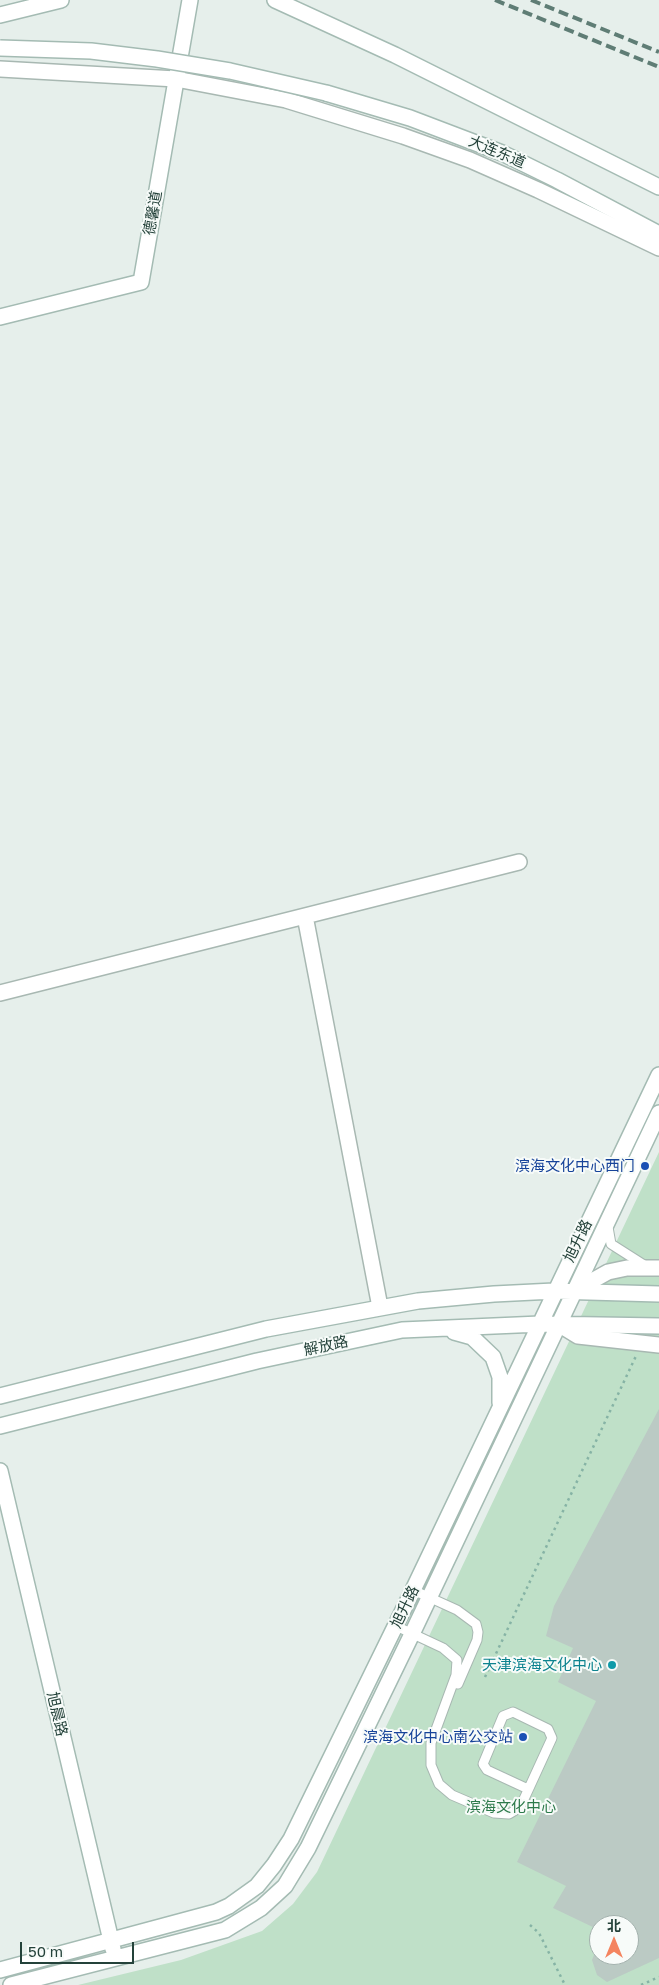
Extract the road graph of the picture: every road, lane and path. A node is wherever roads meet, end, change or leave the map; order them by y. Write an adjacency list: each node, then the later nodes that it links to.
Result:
1 (61, 0): 4 (street)
2 (190, 0): 7 (street, 德馨道)
3 (275, 0): 8 (street)
4 (0, 15)
5 (0, 48): 9 (street, 大连东道, bridge)
6 (0, 69): 7 (street)
7 (176, 79): 10 (street); 11 (street, 德馨道)
8 (659, 187)
9 (659, 234)
10 (659, 248)
11 (0, 317)
12 (518, 862): 13 (street)
13 (305, 916): 14 (street); 22 (street)
14 (0, 992)
15 (659, 1075): 19 (street, 旭升路)
16 (659, 1113): 17 (street, 旭升路)
17 (608, 1218): 18 (lane); 20 (street, 旭升路)
18 (652, 1267): 20 (street)
19 (554, 1291): 20 (street, 解放路); 22 (street, 解放路); 23 (street, 旭升路)
20 (574, 1291): 21 (street, 解放路); 24 (street, 旭升路)
21 (659, 1294)
22 (380, 1307): 29 (street, 解放路)
23 (540, 1324): 24 (street, 解放路); 26 (street, 解放路); 30 (street, 旭升路)
24 (560, 1325): 25 (street, 解放路); 27 (street); 34 (street, 旭升路)
25 (659, 1326)
26 (433, 1329): 30 (street); 31 (street, 解放路)
27 (659, 1346)
28 (638, 1352): 37 (path)
29 (0, 1396)
30 (498, 1412): 33 (street, 旭升路)
31 (0, 1426)
32 (0, 1471): 41 (street, 旭晨路)
33 (413, 1590): 34 (lane); 35 (street, 旭升路)
34 (429, 1598): 36 (street, 旭升路); 39 (lane)
35 (396, 1626): 36 (lane); 41 (street, 旭升路)
36 (412, 1634): 39 (lane); 42 (street, 旭升路)
37 (484, 1677)
38 (528, 1789): 38 (lane); 39 (lane)
39 (519, 1808)
40 (530, 1925): 46 (path)
41 (111, 1941): 42 (street, 旭晨路); 43 (street, 旭升路)
42 (116, 1958): 45 (street, 旭升路)
43 (0, 1970)
44 (659, 1977): 47 (path)
45 (10, 1985)
46 (565, 1985)
47 (641, 1985)

